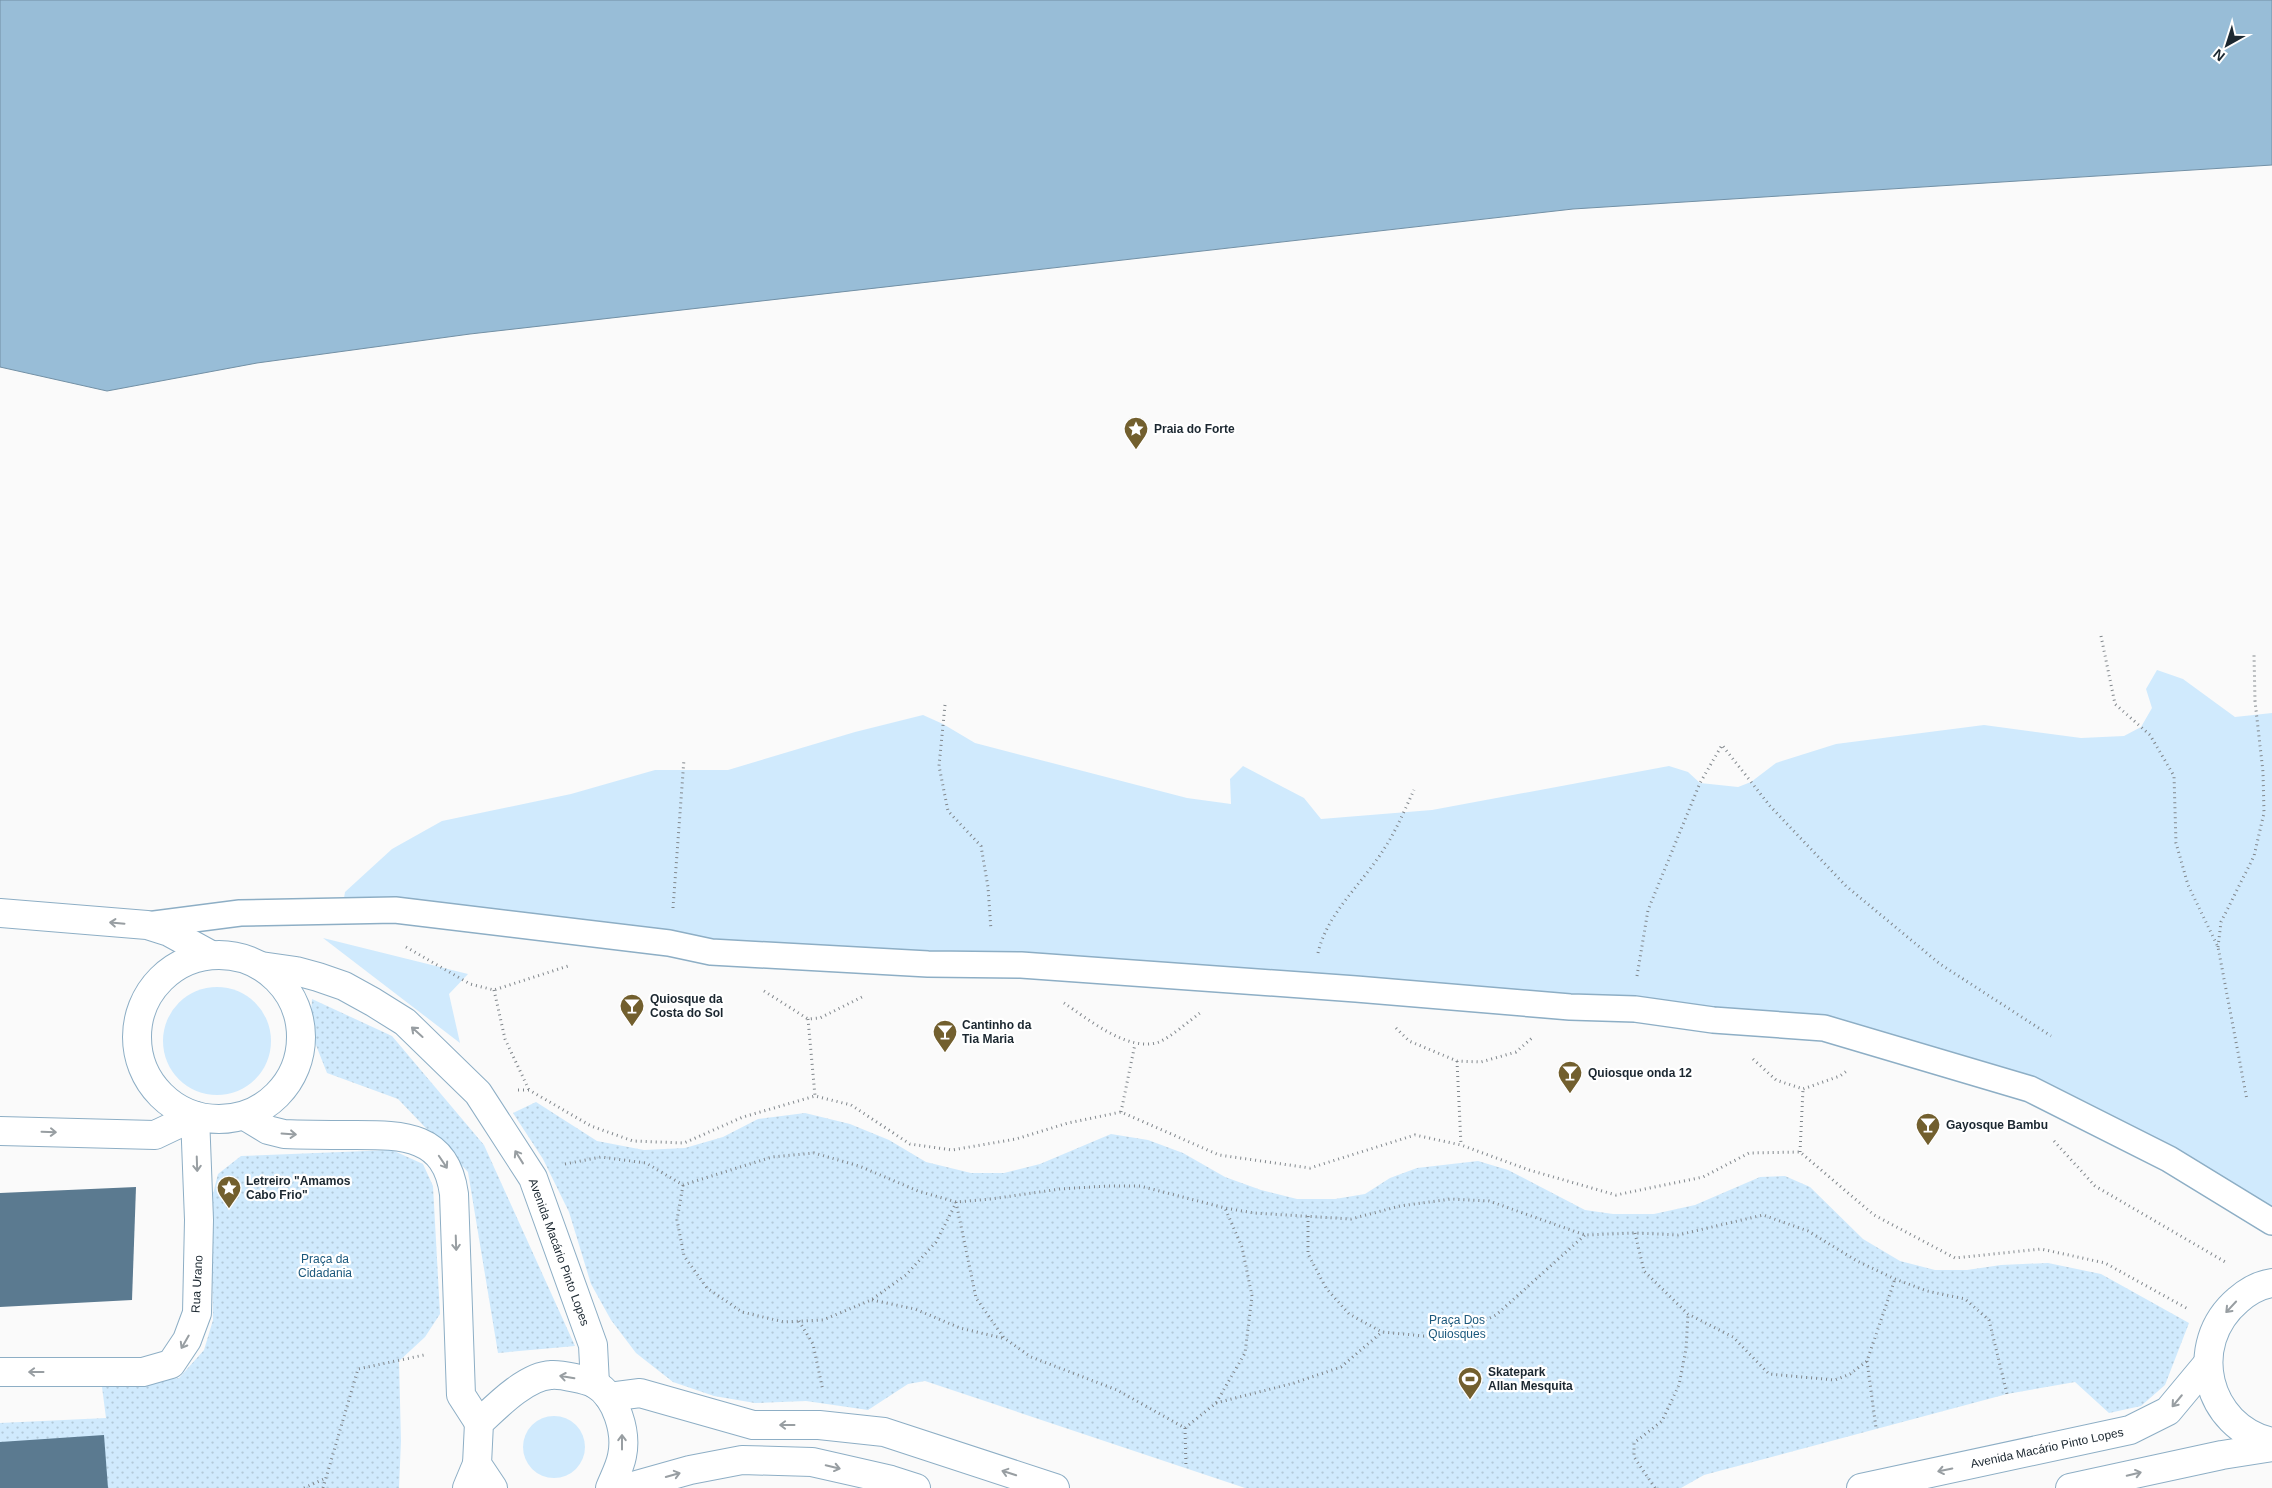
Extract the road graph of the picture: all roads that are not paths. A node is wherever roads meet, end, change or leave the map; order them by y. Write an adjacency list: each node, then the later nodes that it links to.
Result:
1 (0, 913): 2 (main road, one-way to 1)
2 (147, 926): 3 (main road); 8 (street)
3 (211, 955): 4 (main road); 5 (main road)
4 (261, 966): 6 (main road); 12 (main road, Avenida Macário Pinto Lopes, one-way to 4)
5 (195, 1116): 6 (main road); 7 (main road, one-way to 5); 11 (main road, Rua Urano, one-way to 11)
6 (245, 1116): 13 (main road, one-way to 13)
7 (0, 1131)
8 (2272, 1222)
9 (2268, 1284): 10 (main road, one-way to 10)
10 (2208, 1363): 14 (main road); 22 (main road, Avenida Macário Pinto Lopes, one-way to 22)
11 (0, 1372)
12 (602, 1391): 13 (main road, one-way to 13); 18 (main road, one-way to 12); 21 (main road, one-way to 12)
13 (479, 1423): 16 (main road)
14 (2272, 1442)
15 (2272, 1447): 23 (main road, one-way to 15)
16 (472, 1476): 17 (main road)
17 (493, 1488)
18 (610, 1488)
19 (626, 1488): 20 (main road, one-way to 20)
20 (916, 1488)
21 (1055, 1488)
22 (1861, 1488)
23 (2070, 1488)

